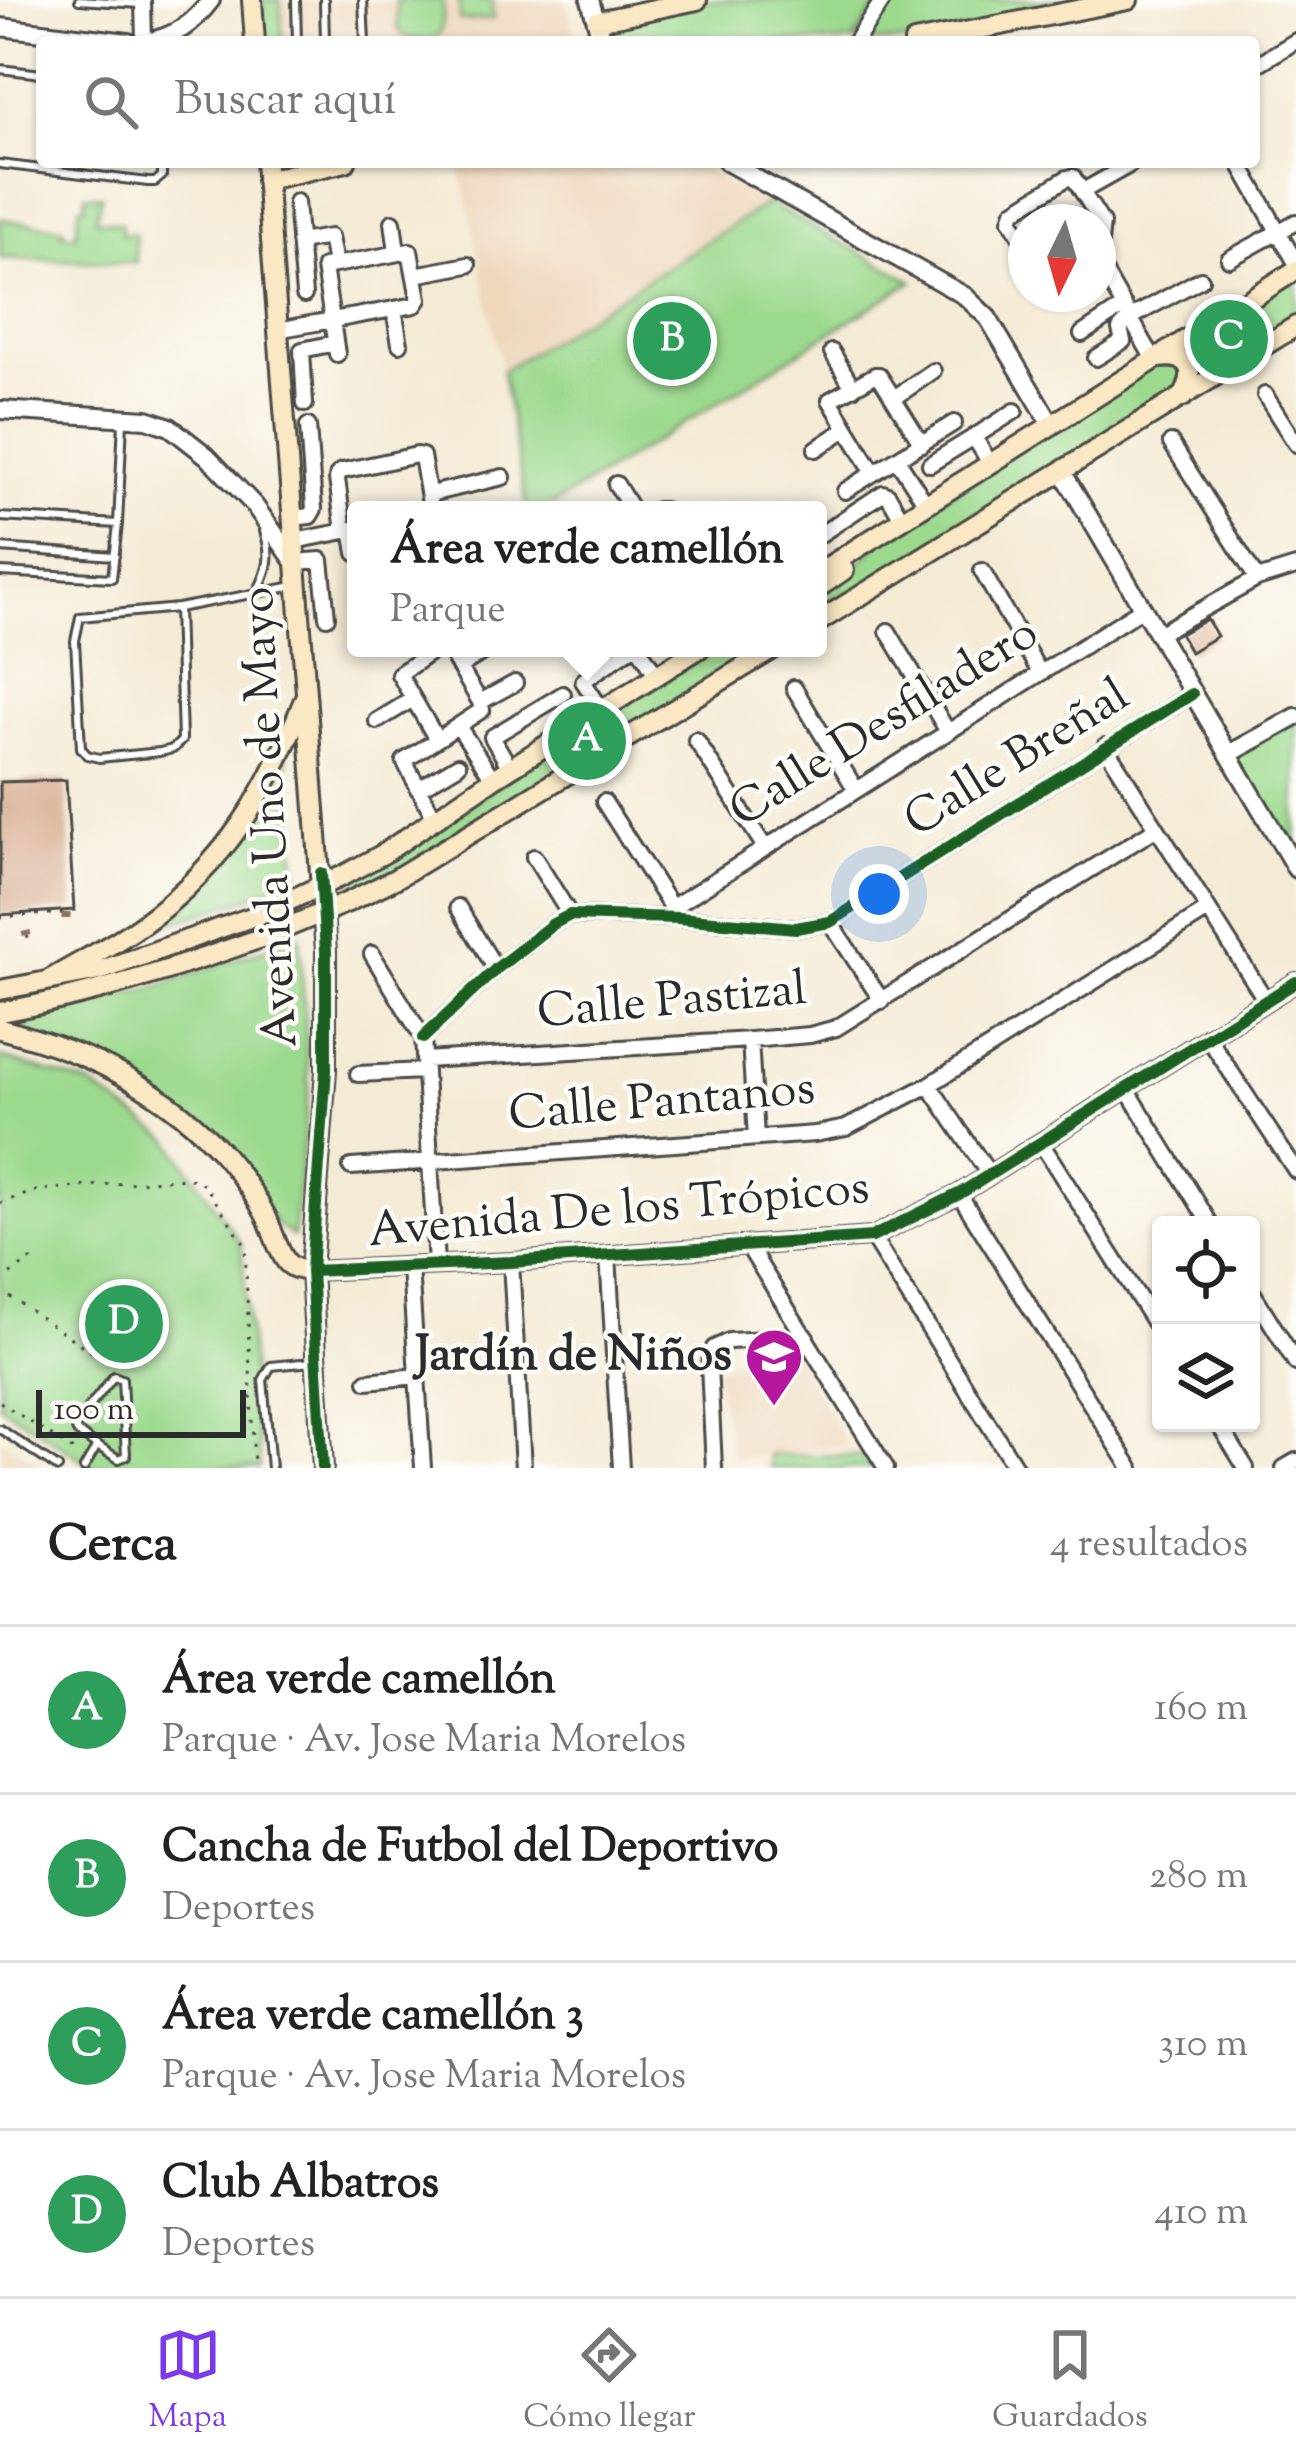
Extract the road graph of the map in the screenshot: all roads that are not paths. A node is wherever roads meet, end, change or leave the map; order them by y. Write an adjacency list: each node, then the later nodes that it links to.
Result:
1 (79, 0): 11 (lane)
2 (211, 0): 17 (street)
3 (252, 0): 18 (main road)
4 (296, 0): 19 (lane)
5 (324, 0): 20 (lane)
6 (363, 0): 21 (lane)
7 (590, 0): 13 (street)
8 (697, 0): 13 (main road)
9 (883, 0): 23 (street)
10 (1128, 0): 24 (main road)
11 (114, 2): 12 (lane)
12 (143, 2): 16 (street)
13 (596, 21): 22 (street)
14 (0, 27): 15 (street)
15 (77, 36)
16 (146, 36)
17 (167, 36)
18 (255, 36)
19 (297, 36)
20 (326, 36)
21 (365, 36)
22 (600, 36)
23 (859, 36)
24 (945, 36)
25 (1296, 36): 26 (street)
26 (1261, 62)
27 (0, 69): 28 (lane)
28 (36, 73)
29 (0, 164): 30 (lane)
30 (162, 168)
31 (738, 168): 70 (street)
32 (1124, 168): 35 (street)
33 (1242, 168): 40 (street)
34 (266, 171): 54 (main road, Avenida Uno de Mayo)
35 (1083, 191): 37 (street); 51 (street)
36 (296, 202): 41 (street)
37 (1025, 204)
38 (393, 222): 42 (street)
39 (1296, 222): 40 (street)
40 (1279, 231): 43 (street); 46 (street)
41 (299, 242): 44 (street); 49 (street)
42 (398, 252): 44 (street); 47 (street)
43 (1229, 259)
44 (334, 264): 52 (street)
45 (468, 266): 47 (street)
46 (1296, 267): 59 (main road)
47 (415, 274): 50 (street)
48 (1202, 279): 51 (street)
49 (304, 295)
50 (394, 309): 52 (street); 56 (street)
51 (1127, 312): 55 (street); 58 (street); 59 (street)
52 (331, 320): 54 (street); 65 (street)
53 (1296, 326): 63 (main road)
54 (278, 330): 93 (main road, Avenida Uno de Mayo)
55 (1082, 334)
56 (400, 344)
57 (832, 352): 61 (street)
58 (1096, 358)
59 (1153, 358): 63 (main road); 70 (main road)
60 (933, 371): 64 (street)
61 (853, 388): 64 (street); 72 (street)
62 (1265, 394): 76 (street)
63 (1183, 397): 81 (main road)
64 (894, 398): 75 (street)
65 (304, 404)
66 (0, 410): 68 (street)
67 (1015, 411): 73 (street)
68 (123, 418): 90 (street); 95 (lane)
69 (955, 423): 75 (street)
70 (1051, 424): 79 (main road)
71 (308, 426): 93 (street)
72 (846, 429): 77 (street); 82 (street)
73 (974, 436): 79 (street); 80 (street)
74 (1171, 443): 107 (street)
75 (922, 444): 78 (street)
76 (1296, 444)
77 (815, 449)
78 (897, 459): 82 (street); 89 (street)
79 (990, 463): 89 (main road)
80 (931, 464)
81 (1063, 471): 112 (street); 113 (main road)
82 (874, 473): 85 (street)
83 (503, 477): 87 (street)
84 (616, 484): 88 (street)
85 (845, 491)
86 (430, 501): 91 (street)
87 (433, 501)
88 (626, 501)
89 (926, 504): 94 (main road)
90 (254, 505): 102 (street); 110 (lane)
91 (347, 515)
92 (0, 517): 95 (lane)
93 (292, 518): 99 (main road, Avenida Uno de Mayo)
94 (902, 519): 96 (street); 98 (main road)
95 (118, 524): 101 (lane)
96 (827, 530)
97 (347, 531): 99 (street)
98 (876, 536): 103 (main road); 108 (main road)
99 (294, 541): 102 (main road, Avenida Uno de Mayo)
100 (0, 548): 101 (lane)
101 (115, 556): 106 (lane)
102 (295, 562): 109 (main road, Avenida Uno de Mayo); 114 (street)
103 (827, 567)
104 (1296, 568): 107 (street)
105 (982, 571): 125 (street)
106 (0, 572)
107 (1257, 579): 116 (street)
108 (827, 582)
109 (297, 586): 110 (lane); 129 (main road, Avenida Uno de Mayo)
110 (256, 593): 111 (lane)
111 (178, 608): 111 (lane)
112 (1143, 608): 116 (street); 125 (street, Calle Desfiladero)
113 (827, 616)
114 (327, 617)
115 (888, 631): 138 (street)
116 (1158, 634): 131 (street)
117 (421, 657): 132 (street)
118 (453, 657): 124 (street)
119 (475, 657): 124 (street)
120 (621, 657): 134 (street)
121 (642, 657): 126 (street)
122 (683, 657): 126 (main road)
123 (760, 657): 165 (main road, bridge)
124 (459, 667): 133 (street)
125 (1040, 673): 138 (street, Calle Desfiladero)
126 (657, 676): 134 (main road)
127 (515, 683): 133 (street)
128 (794, 688): 146 (street)
129 (307, 693): 160 (main road); 188 (main road, Avenida Uno de Mayo)
130 (563, 694): 144 (street)
131 (1192, 694): 141 (street, Calle Breñal); 142 (street)
132 (413, 699): 136 (street); 139 (street)
133 (480, 701): 137 (street)
134 (602, 710): 144 (main road)
135 (1296, 717): 142 (street)
136 (377, 721)
137 (458, 726): 139 (street); 144 (street)
138 (948, 732): 146 (street, Calle Desfiladero)
139 (436, 738): 145 (street)
140 (696, 740): 150 (street)
141 (1105, 746): 149 (street); 157 (street, Calle Breñal)
142 (1229, 754): 152 (street)
143 (458, 765): 145 (street)
144 (502, 774): 148 (main road)
145 (418, 789): 148 (street)
146 (856, 790): 150 (street, Calle Desfiladero)
147 (604, 802): 155 (street)
148 (434, 818): 160 (main road, bridge)
149 (1156, 828): 154 (street); 164 (street, Calle Pastizal)
150 (764, 846): 155 (street, Calle Desfiladero)
151 (534, 857): 156 (street)
152 (1296, 869)
153 (458, 907): 159 (street)
154 (1208, 910): 163 (street); 172 (street, Calle Pantanos)
155 (674, 913): 156 (street, Calle Breñal); 157 (street, Calle Breñal)
156 (570, 915): 159 (street)
157 (830, 922): 164 (street)
158 (372, 954): 168 (street)
159 (496, 969): 168 (street)
160 (47, 981): 162 (main road)
161 (1296, 982): 163 (street, Avenida De los Trópicos)
162 (0, 990)
163 (1265, 999): 167 (street, Avenida De los Trópicos)
164 (882, 1000): 169 (street, Calle Pastizal)
165 (0, 1012)
166 (0, 1029): 188 (main road)
167 (1207, 1036): 173 (street, Avenida De los Trópicos); 178 (street)
168 (423, 1038): 170 (street)
169 (750, 1040): 170 (street, Calle Pastizal); 174 (street)
170 (424, 1066): 171 (street, Calle Pastizal); 176 (street)
171 (358, 1074)
172 (929, 1085): 174 (street, Calle Pantanos); 179 (street)
173 (1126, 1088): 175 (street, Avenida De los Trópicos); 181 (street)
174 (756, 1138): 176 (street, Calle Pantanos)
175 (1041, 1143): 179 (street, Avenida De los Trópicos); 190 (street)
176 (430, 1161): 177 (street, Calle Pantanos); 186 (street)
177 (351, 1167)
178 (1296, 1171)
179 (989, 1174): 180 (street, Avenida De los Trópicos)
180 (959, 1194): 182 (street, Avenida De los Trópicos); 210 (street)
181 (1205, 1216)
182 (872, 1237): 183 (street, Avenida De los Trópicos); 209 (street)
183 (748, 1246): 184 (street, Avenida De los Trópicos); 191 (street)
184 (608, 1256): 185 (street, Avenida De los Trópicos); 206 (street)
185 (511, 1262): 186 (street, Avenida De los Trópicos); 205 (street)
186 (436, 1265): 187 (street, Avenida De los Trópicos)
187 (410, 1267): 188 (street, Avenida De los Trópicos); 194 (street)
188 (311, 1271): 192 (main road, Avenida Uno de Mayo)
189 (1260, 1305): 193 (street)
190 (1155, 1324)
191 (806, 1336): 207 (street); 208 (street)
192 (316, 1362): 202 (lane); 203 (main road, Avenida Uno de Mayo)
193 (1296, 1363)
194 (417, 1376): 195 (street); 204 (street)
195 (367, 1381)
196 (0, 1429): 201 (lane)
197 (1224, 1432): 211 (street)
198 (97, 1446): 198 (lane); 200 (lane)
199 (1296, 1461): 212 (street)
200 (86, 1464)
201 (58, 1468)
202 (271, 1468)
203 (322, 1468)
204 (423, 1468)
205 (523, 1468)
206 (620, 1468)
207 (715, 1468)
208 (886, 1468)
209 (1016, 1468)
210 (1131, 1468)
211 (1246, 1468)
212 (1285, 1468)

